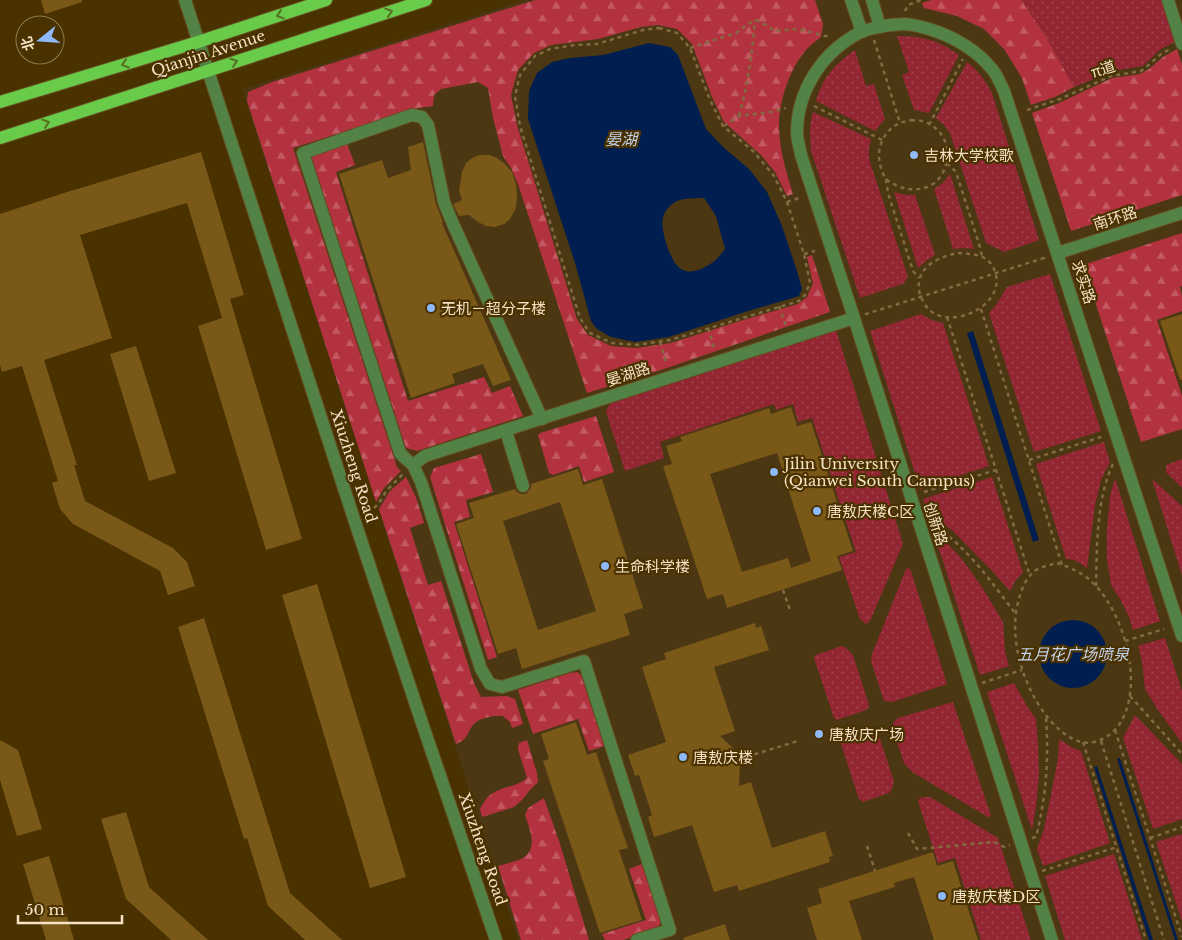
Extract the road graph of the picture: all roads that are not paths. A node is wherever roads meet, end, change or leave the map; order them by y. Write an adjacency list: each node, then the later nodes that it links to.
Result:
1 (185, 0): 8 (street, Xiuzheng Road)
2 (326, 0): 8 (main road, Qianjin Avenue, one-way to 8)
3 (426, 0): 10 (main road, Qianjin Avenue, one-way to 3)
4 (851, 0): 7 (street)
5 (872, 0): 7 (street)
6 (1168, 0): 9 (street)
7 (871, 29): 14 (street, 求实路); 15 (street, 创新路)
8 (198, 42): 10 (street, Xiuzheng Road); 11 (main road, Qianjin Avenue, one-way to 11)
9 (1182, 44)
10 (207, 70): 12 (main road, Qianjin Avenue, one-way to 10); 21 (street, Xiuzheng Road)
11 (0, 102)
12 (0, 138)
13 (1182, 213): 14 (street, 南环路)
14 (1058, 253): 20 (street, 求实路)
15 (854, 318): 16 (street, 晏湖路); 23 (street, 创新路)
16 (542, 419): 17 (street, 晏湖路); 18 (street)
17 (506, 431): 18 (street, 晏湖路); 19 (street)
18 (414, 465): 22 (street)
19 (524, 486)
20 (1182, 636)
21 (496, 940)
22 (637, 940)
23 (1052, 940)

